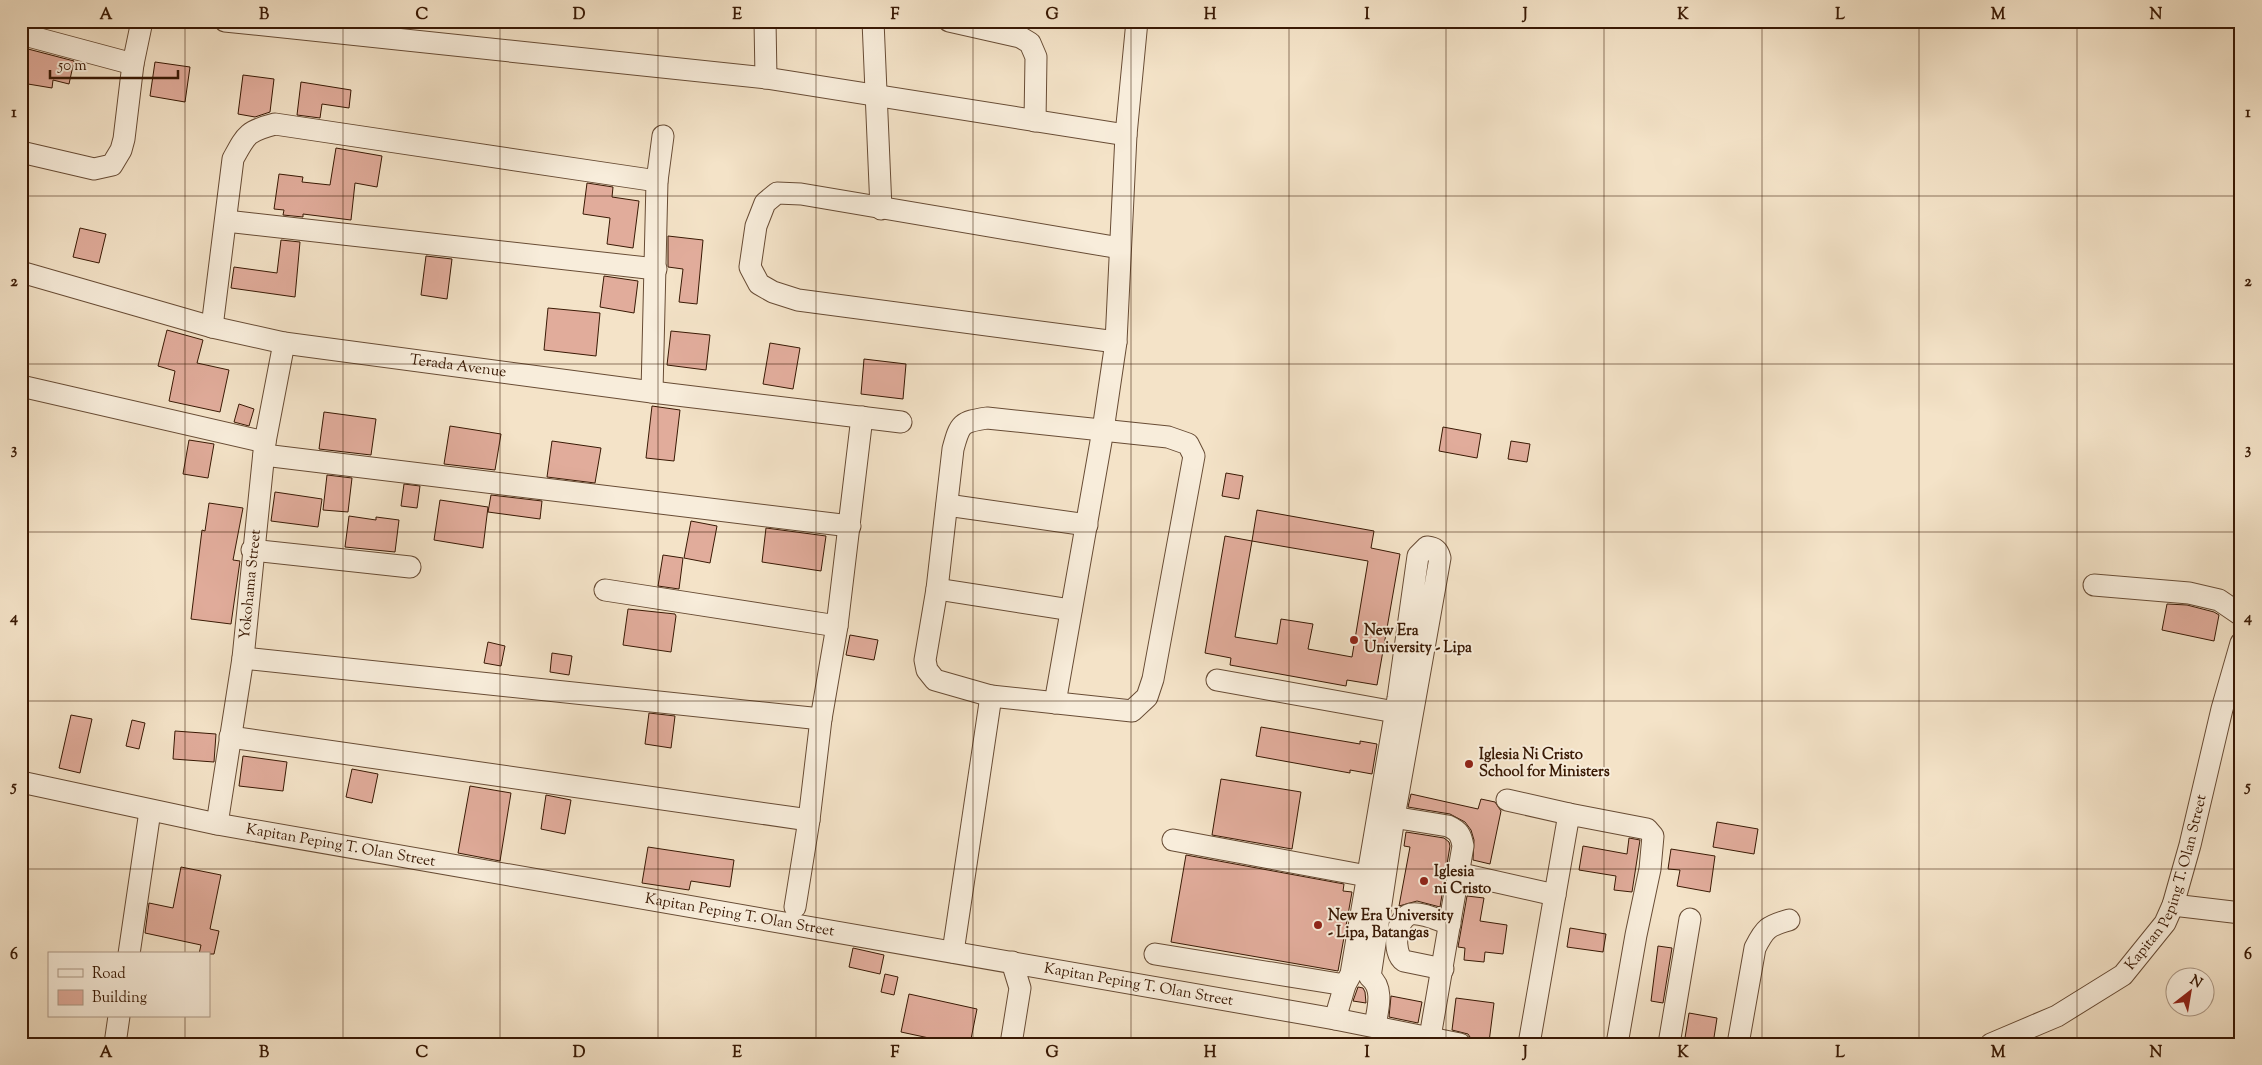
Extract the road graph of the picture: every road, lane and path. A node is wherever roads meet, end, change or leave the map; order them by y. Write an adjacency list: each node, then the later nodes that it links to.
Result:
1 (142, 21): 9 (street)
2 (225, 21): 7 (street)
3 (765, 21): 10 (street)
4 (873, 21): 11 (street)
5 (949, 21): 12 (street)
6 (1137, 21): 13 (street)
7 (337, 27): 10 (street)
8 (21, 34): 9 (street)
9 (133, 64): 15 (street)
10 (766, 78): 11 (street)
11 (877, 95): 12 (street); 17 (street)
12 (1035, 121): 13 (street)
13 (1126, 135): 19 (street)
14 (663, 136): 16 (street)
15 (21, 152)
16 (657, 181): 18 (street); 20 (street)
17 (881, 209): 19 (street); 23 (street)
18 (226, 221): 20 (street); 22 (street)
19 (1120, 248): 23 (street)
20 (656, 269): 26 (street)
21 (21, 272): 22 (street, Terada Avenue)
22 (212, 327): 24 (street, Terada Avenue)
23 (1116, 342): 29 (street)
24 (284, 344): 26 (street, Terada Avenue); 30 (street, Yokohama Street)
25 (21, 386): 30 (street)
26 (652, 392): 27 (street, Terada Avenue)
27 (862, 417): 28 (street, Terada Avenue); 32 (street)
28 (901, 422)
29 (1103, 430): 31 (street); 33 (street); 46 (street)
30 (265, 449): 32 (street); 34 (street, Yokohama Street)
31 (947, 505): 33 (street); 38 (street)
32 (850, 526): 41 (street)
33 (1087, 526): 39 (street)
34 (252, 550): 35 (street); 43 (street, Yokohama Street)
35 (410, 567)
36 (2094, 585): 40 (street)
37 (605, 590): 41 (street)
38 (937, 590): 39 (street); 45 (street)
39 (1071, 610): 46 (street)
40 (2241, 615)
41 (838, 626): 48 (street)
42 (2241, 643): 61 (street, Kapitan Peping T. Olan Street)
43 (243, 658): 48 (street); 49 (street, Yokohama Street)
44 (1217, 680): 47 (street)
45 (991, 696): 46 (street); 68 (street)
46 (1055, 703)
47 (1402, 703): 47 (street); 54 (street)
48 (821, 719): 55 (street)
49 (230, 737): 55 (street); 56 (street, Yokohama Street)
50 (21, 782): 52 (street, Kapitan Peping T. Olan Street)
51 (1507, 800): 53 (street)
52 (150, 812): 56 (street, Kapitan Peping T. Olan Street); 67 (street)
53 (1569, 814): 60 (street); 81 (street)
54 (1386, 816): 59 (street); 66 (street); 72 (street)
55 (809, 820): 62 (street)
56 (217, 824): 68 (street, Kapitan Peping T. Olan Street)
57 (1172, 840): 59 (street)
58 (1466, 875): 60 (street)
59 (1367, 876): 72 (street)
60 (1555, 895): 80 (street)
61 (2173, 905): 63 (street); 84 (street, Kapitan Peping T. Olan Street)
62 (794, 907)
63 (2241, 913)
64 (1690, 919): 82 (street)
65 (1789, 920): 83 (street)
66 (1450, 924): 71 (street); 71 (street)
67 (129, 952)
68 (953, 952): 70 (street, Kapitan Peping T. Olan Street)
69 (1155, 954): 72 (street)
70 (1012, 962): 74 (street, Kapitan Peping T. Olan Street); 78 (street)
71 (1443, 969): 76 (street)
72 (1355, 979): 74 (street); 75 (street)
73 (119, 1018): 77 (street)
74 (1335, 1019): 75 (street, Kapitan Peping T. Olan Street)
75 (1375, 1026): 76 (street, Kapitan Peping T. Olan Street)
76 (1420, 1039): 79 (street, Kapitan Peping T. Olan Street)
77 (115, 1044)
78 (1011, 1044)
79 (1460, 1044)
80 (1529, 1044)
81 (1617, 1044)
82 (1669, 1044)
83 (1738, 1044)
84 (1991, 1044)

